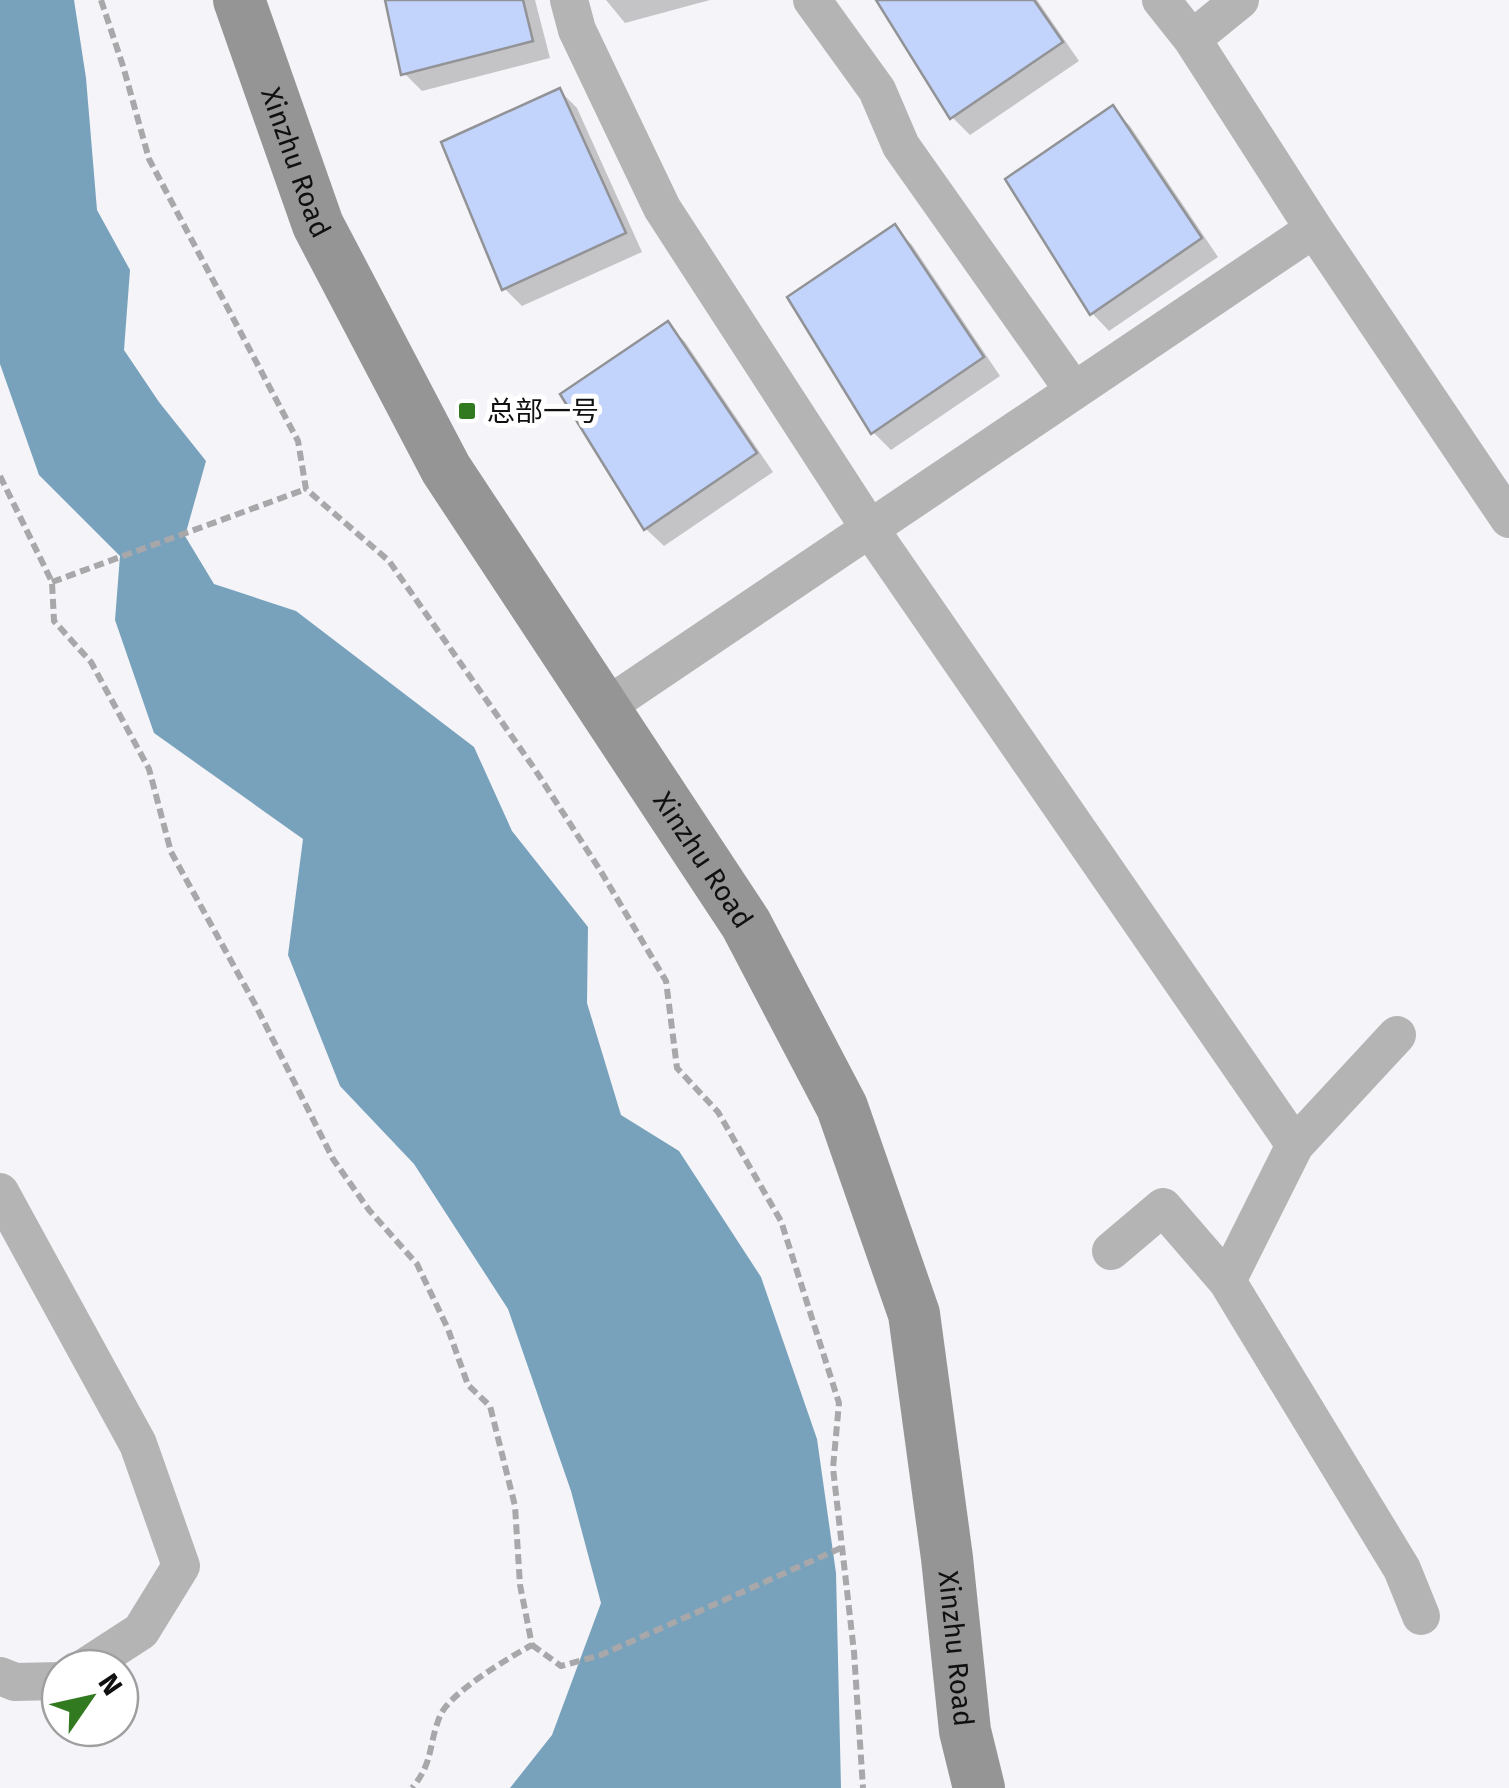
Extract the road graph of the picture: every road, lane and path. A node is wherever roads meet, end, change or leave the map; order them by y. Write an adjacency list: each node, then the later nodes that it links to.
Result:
1 (100, 0): 11 (path)
2 (238, 0): 15 (main road, Xinzhu Road)
3 (569, 0): 13 (street)
4 (812, 0): 9 (street)
5 (1161, 0): 7 (street)
6 (1240, 0): 7 (street)
7 (1192, 39): 8 (street)
8 (1314, 229): 9 (street); 12 (street)
9 (1074, 391): 13 (street)
10 (0, 476): 14 (path)
11 (306, 489): 14 (path); 21 (path)
12 (1509, 518)
13 (870, 529): 15 (street); 17 (street)
14 (52, 582): 23 (path)
15 (604, 708): 29 (main road, Xinzhu Road)
16 (1397, 1035): 17 (street)
17 (1295, 1145): 20 (street)
18 (0, 1192): 24 (street)
19 (1112, 1251): 20 (street)
20 (1227, 1282): 22 (street)
21 (843, 1547): 23 (path, bridge); 28 (path)
22 (1422, 1616)
23 (532, 1645): 27 (path)
24 (115, 1648)
25 (0, 1676): 26 (street)
26 (40, 1681)
27 (412, 1788)
28 (863, 1788)
29 (980, 1788)

